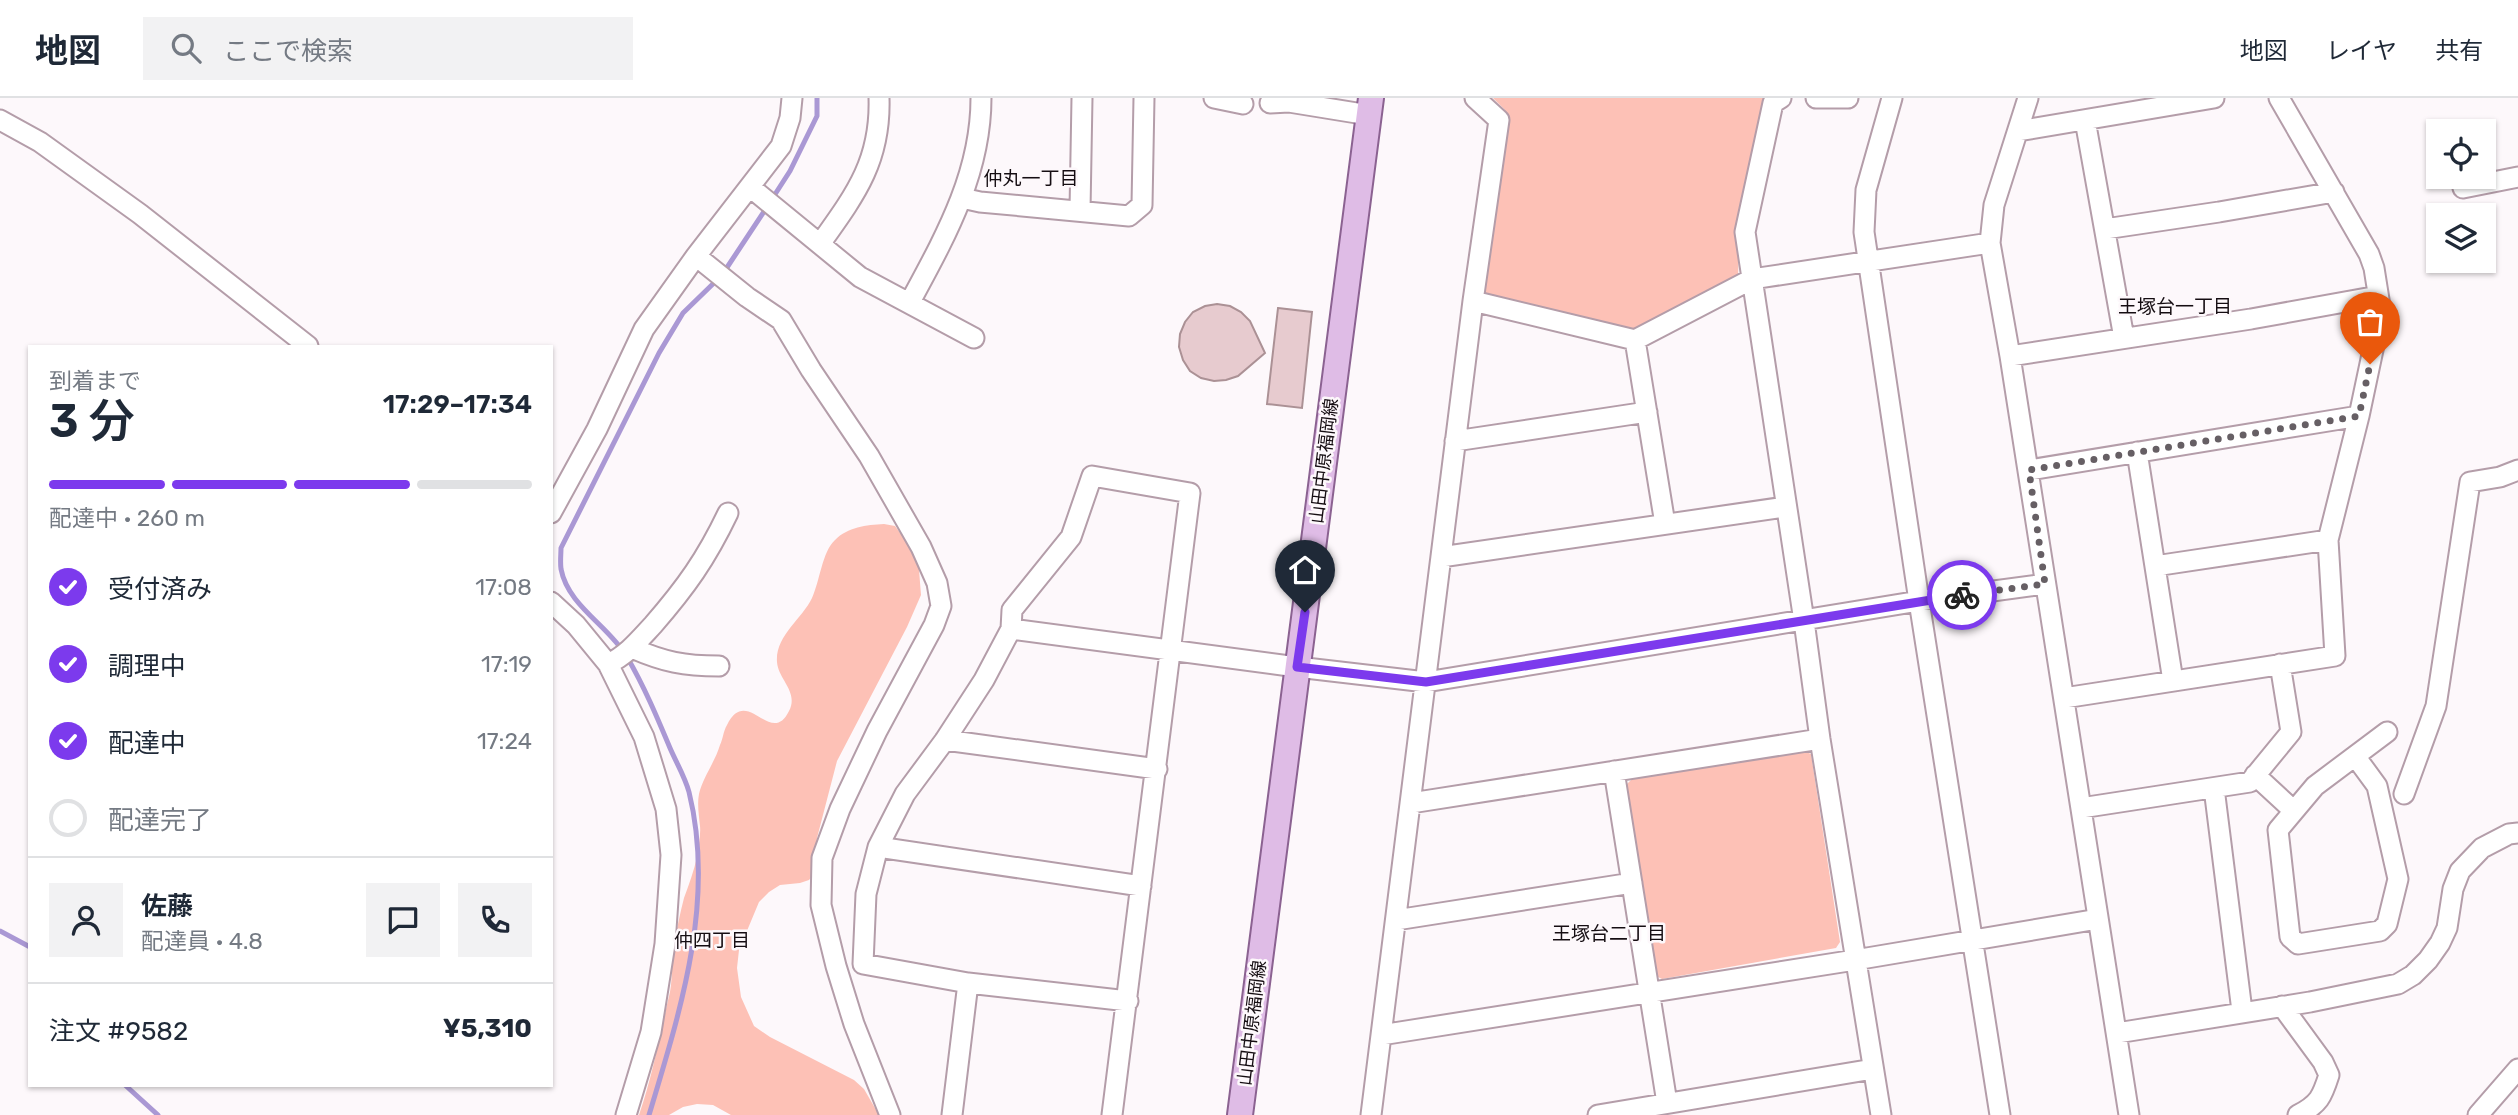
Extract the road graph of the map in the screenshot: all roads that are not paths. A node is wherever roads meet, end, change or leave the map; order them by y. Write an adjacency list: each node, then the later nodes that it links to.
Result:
1 (792, 98): 23 (street)
2 (879, 98): 29 (street)
3 (981, 98): 25 (street)
4 (1082, 98): 26 (street)
5 (1144, 98): 26 (street)
6 (1214, 98): 16 (street)
7 (1475, 98): 34 (street)
8 (1781, 98): 32 (street)
9 (1816, 98): 10 (street)
10 (1848, 98)
11 (1892, 98): 31 (street)
12 (2028, 98): 20 (street)
13 (2214, 98): 19 (street)
14 (2279, 98): 24 (street)
15 (1270, 103): 17 (street)
16 (1243, 104)
17 (1370, 107): 64 (main road, 山田中原福岡線)
18 (0, 120): 39 (street)
19 (2085, 120): 20 (street); 27 (street)
20 (2018, 131): 28 (street)
21 (2518, 177): 22 (street)
22 (2496, 181)
23 (750, 187): 29 (street); 30 (street)
24 (2334, 192): 27 (street); 33 (street)
25 (962, 198): 26 (street); 35 (street)
26 (1080, 211)
27 (2105, 229): 37 (street)
28 (1990, 243): 31 (street); 40 (street)
29 (820, 244): 35 (street)
30 (696, 256): 47 (street); 99 (street)
31 (1868, 262): 32 (street); 55 (street)
32 (1752, 279): 38 (street); 48 (street)
33 (2378, 296): 37 (street); 42 (street)
34 (1473, 301): 38 (street); 43 (street)
35 (910, 302): 36 (street)
36 (975, 338)
37 (2124, 338): 40 (street)
38 (1635, 340): 41 (street)
39 (307, 345)
40 (2010, 356): 45 (street)
41 (1647, 412): 43 (street); 50 (street)
42 (2359, 416): 44 (street); 51 (street)
43 (1455, 441): 52 (street)
44 (2137, 452): 45 (street); 53 (street)
45 (2029, 470): 54 (street)
46 (2518, 470): 76 (street)
47 (554, 501)
48 (1785, 506): 50 (street); 57 (street)
49 (728, 513): 59 (street)
50 (1665, 524): 52 (street)
51 (2328, 540): 53 (street); 62 (street)
52 (1441, 557): 66 (street)
53 (2155, 566): 65 (street)
54 (2045, 584): 55 (street); 67 (street)
55 (1919, 601): 57 (street); 86 (street)
56 (553, 604): 61 (street)
57 (1804, 621): 66 (street); 69 (street)
58 (1011, 629): 60 (street); 60 (street); 70 (street)
59 (632, 648): 61 (street); 63 (street)
60 (1171, 650): 64 (street); 72 (street)
61 (608, 664): 98 (street)
62 (2280, 664): 65 (street); 74 (street)
63 (719, 666)
64 (1297, 667): 66 (street); 102 (main road, 山田中原福岡線)
65 (2173, 681): 67 (street)
66 (1426, 682): 77 (street)
67 (2064, 698): 78 (street)
68 (2387, 732): 71 (street)
69 (1820, 739): 73 (street); 87 (street)
70 (945, 740): 72 (street); 81 (street)
71 (2355, 756): 79 (street); 79 (street)
72 (1157, 769): 83 (street)
73 (1614, 771): 77 (street); 82 (street)
74 (2255, 775): 75 (street); 79 (street)
75 (2214, 788): 78 (street); 92 (street)
76 (2404, 794)
77 (1411, 803): 85 (street)
78 (2081, 808): 84 (street)
79 (2294, 811)
80 (2518, 833): 91 (street)
81 (878, 847): 83 (street); 88 (street)
82 (1632, 883): 85 (street); 89 (street)
83 (1141, 886): 90 (street)
84 (2098, 919): 86 (street); 93 (street)
85 (1396, 920): 94 (street)
86 (1973, 939): 87 (street); 106 (street)
87 (1855, 960): 89 (street); 95 (street)
88 (968, 983): 90 (street); 100 (street)
89 (1650, 992): 94 (street); 97 (street)
90 (1128, 1002): 101 (street)
91 (2282, 1006): 92 (street); 108 (street)
92 (2242, 1011): 93 (street)
93 (2117, 1033): 107 (street)
94 (1381, 1035): 103 (street)
95 (1873, 1069): 97 (street); 105 (street)
96 (2518, 1069): 109 (street)
97 (1667, 1103): 104 (street)
98 (626, 1115)
99 (890, 1115)
100 (951, 1115)
101 (1112, 1115)
102 (1240, 1115)
103 (1371, 1115)
104 (1598, 1115)
105 (1881, 1115)
106 (2000, 1115)
107 (2129, 1115)
108 (2298, 1115)
109 (2478, 1115)

